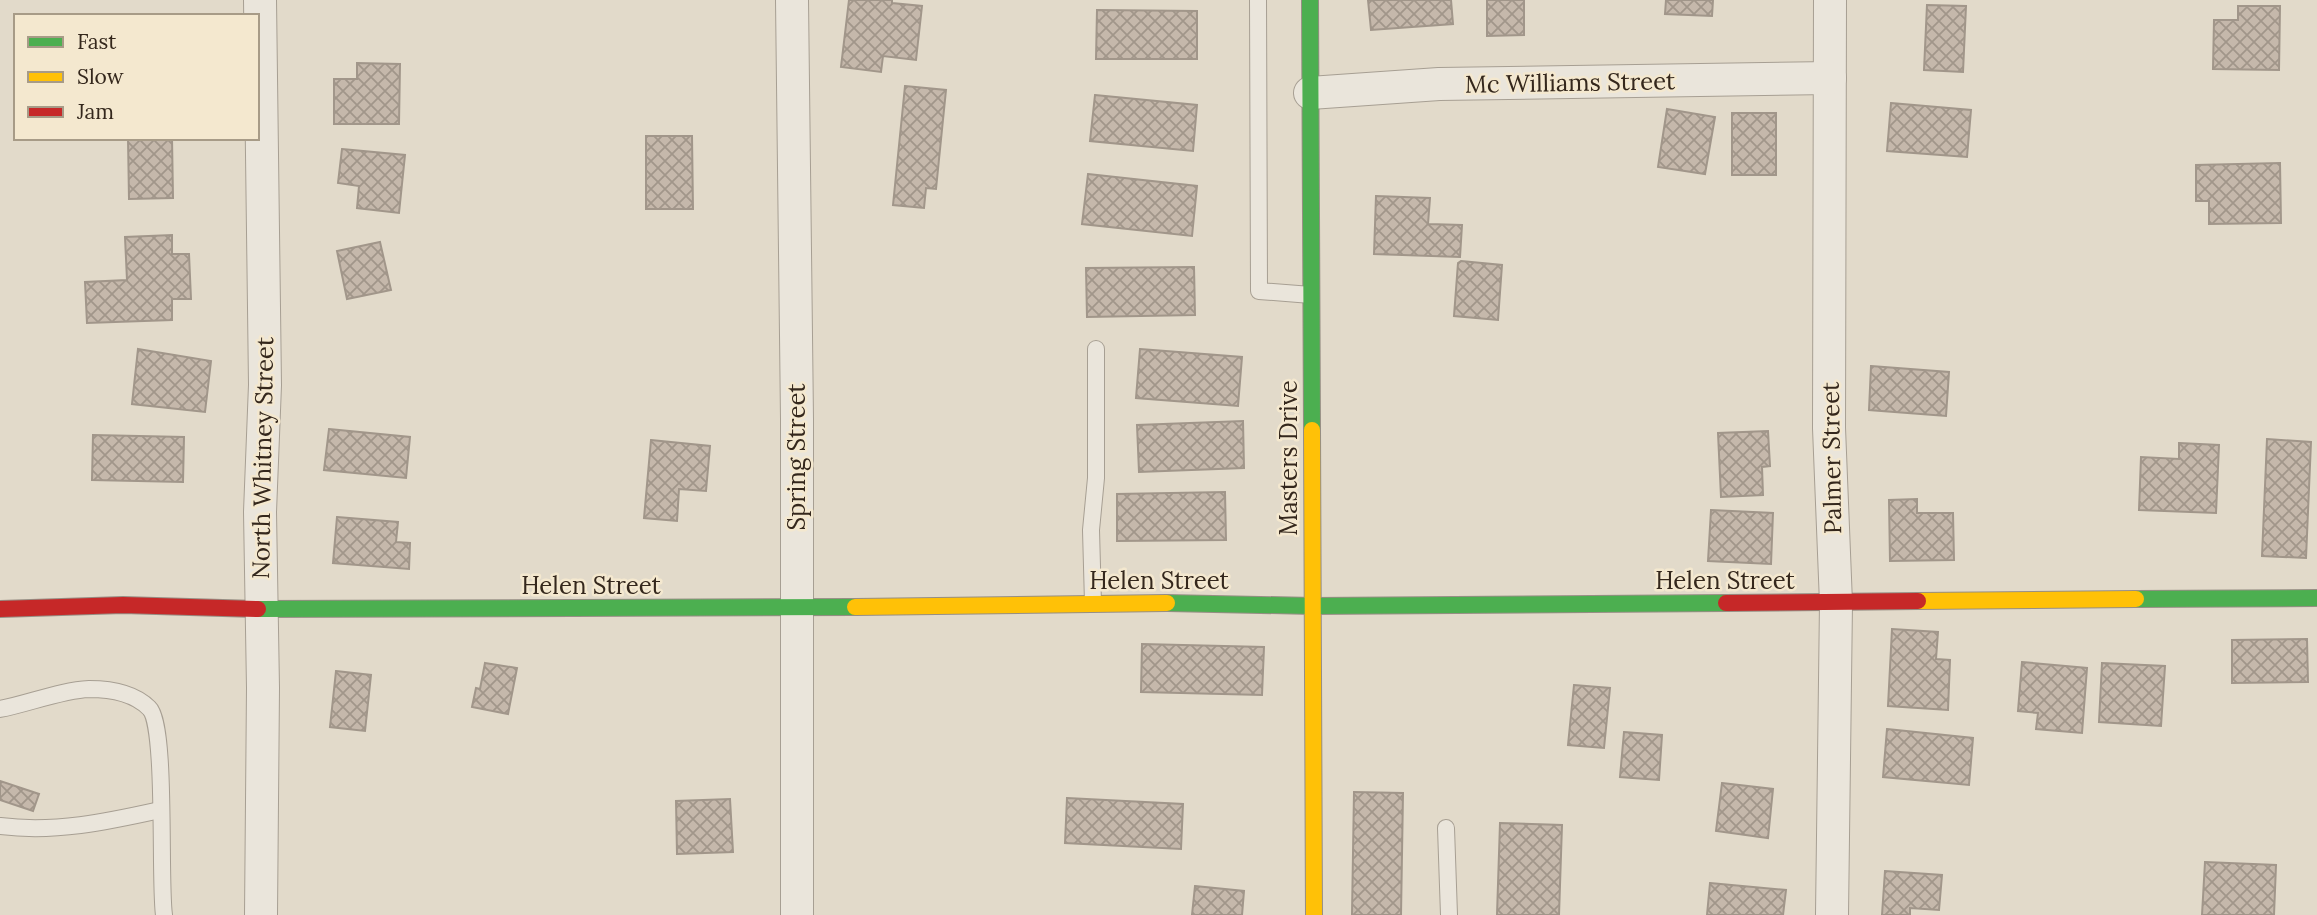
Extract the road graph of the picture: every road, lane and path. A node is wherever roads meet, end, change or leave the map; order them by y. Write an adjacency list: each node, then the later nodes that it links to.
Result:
1 (260, 0): 16 (street, North Whitney Street)
2 (792, 0): 14 (street, Spring Street)
3 (1258, 0): 8 (lane)
4 (1310, 0): 7 (street, Masters Drive)
5 (1830, 0): 6 (street, Palmer Street)
6 (1830, 78): 7 (street, Mc Williams Street); 12 (street, Palmer Street)
7 (1310, 93): 8 (street, Masters Drive)
8 (1311, 295): 13 (street, Masters Drive)
9 (1096, 349): 11 (lane)
10 (2317, 598): 12 (street, Helen Street)
11 (1093, 603): 13 (street, Helen Street); 14 (street, Helen Street)
12 (1836, 603): 13 (street, Helen Street); 26 (street, Palmer Street)
13 (1313, 606): 24 (street, Masters Drive)
14 (798, 608): 16 (street, Helen Street); 23 (street, Spring Street)
15 (0, 609): 16 (street, Helen Street)
16 (261, 609): 22 (street, North Whitney Street)
17 (0, 709): 18 (lane)
18 (160, 810): 19 (lane); 21 (lane)
19 (0, 826)
20 (1446, 828): 25 (lane)
21 (164, 915)
22 (261, 915)
23 (797, 915)
24 (1314, 915)
25 (1449, 915)
26 (1832, 915)

